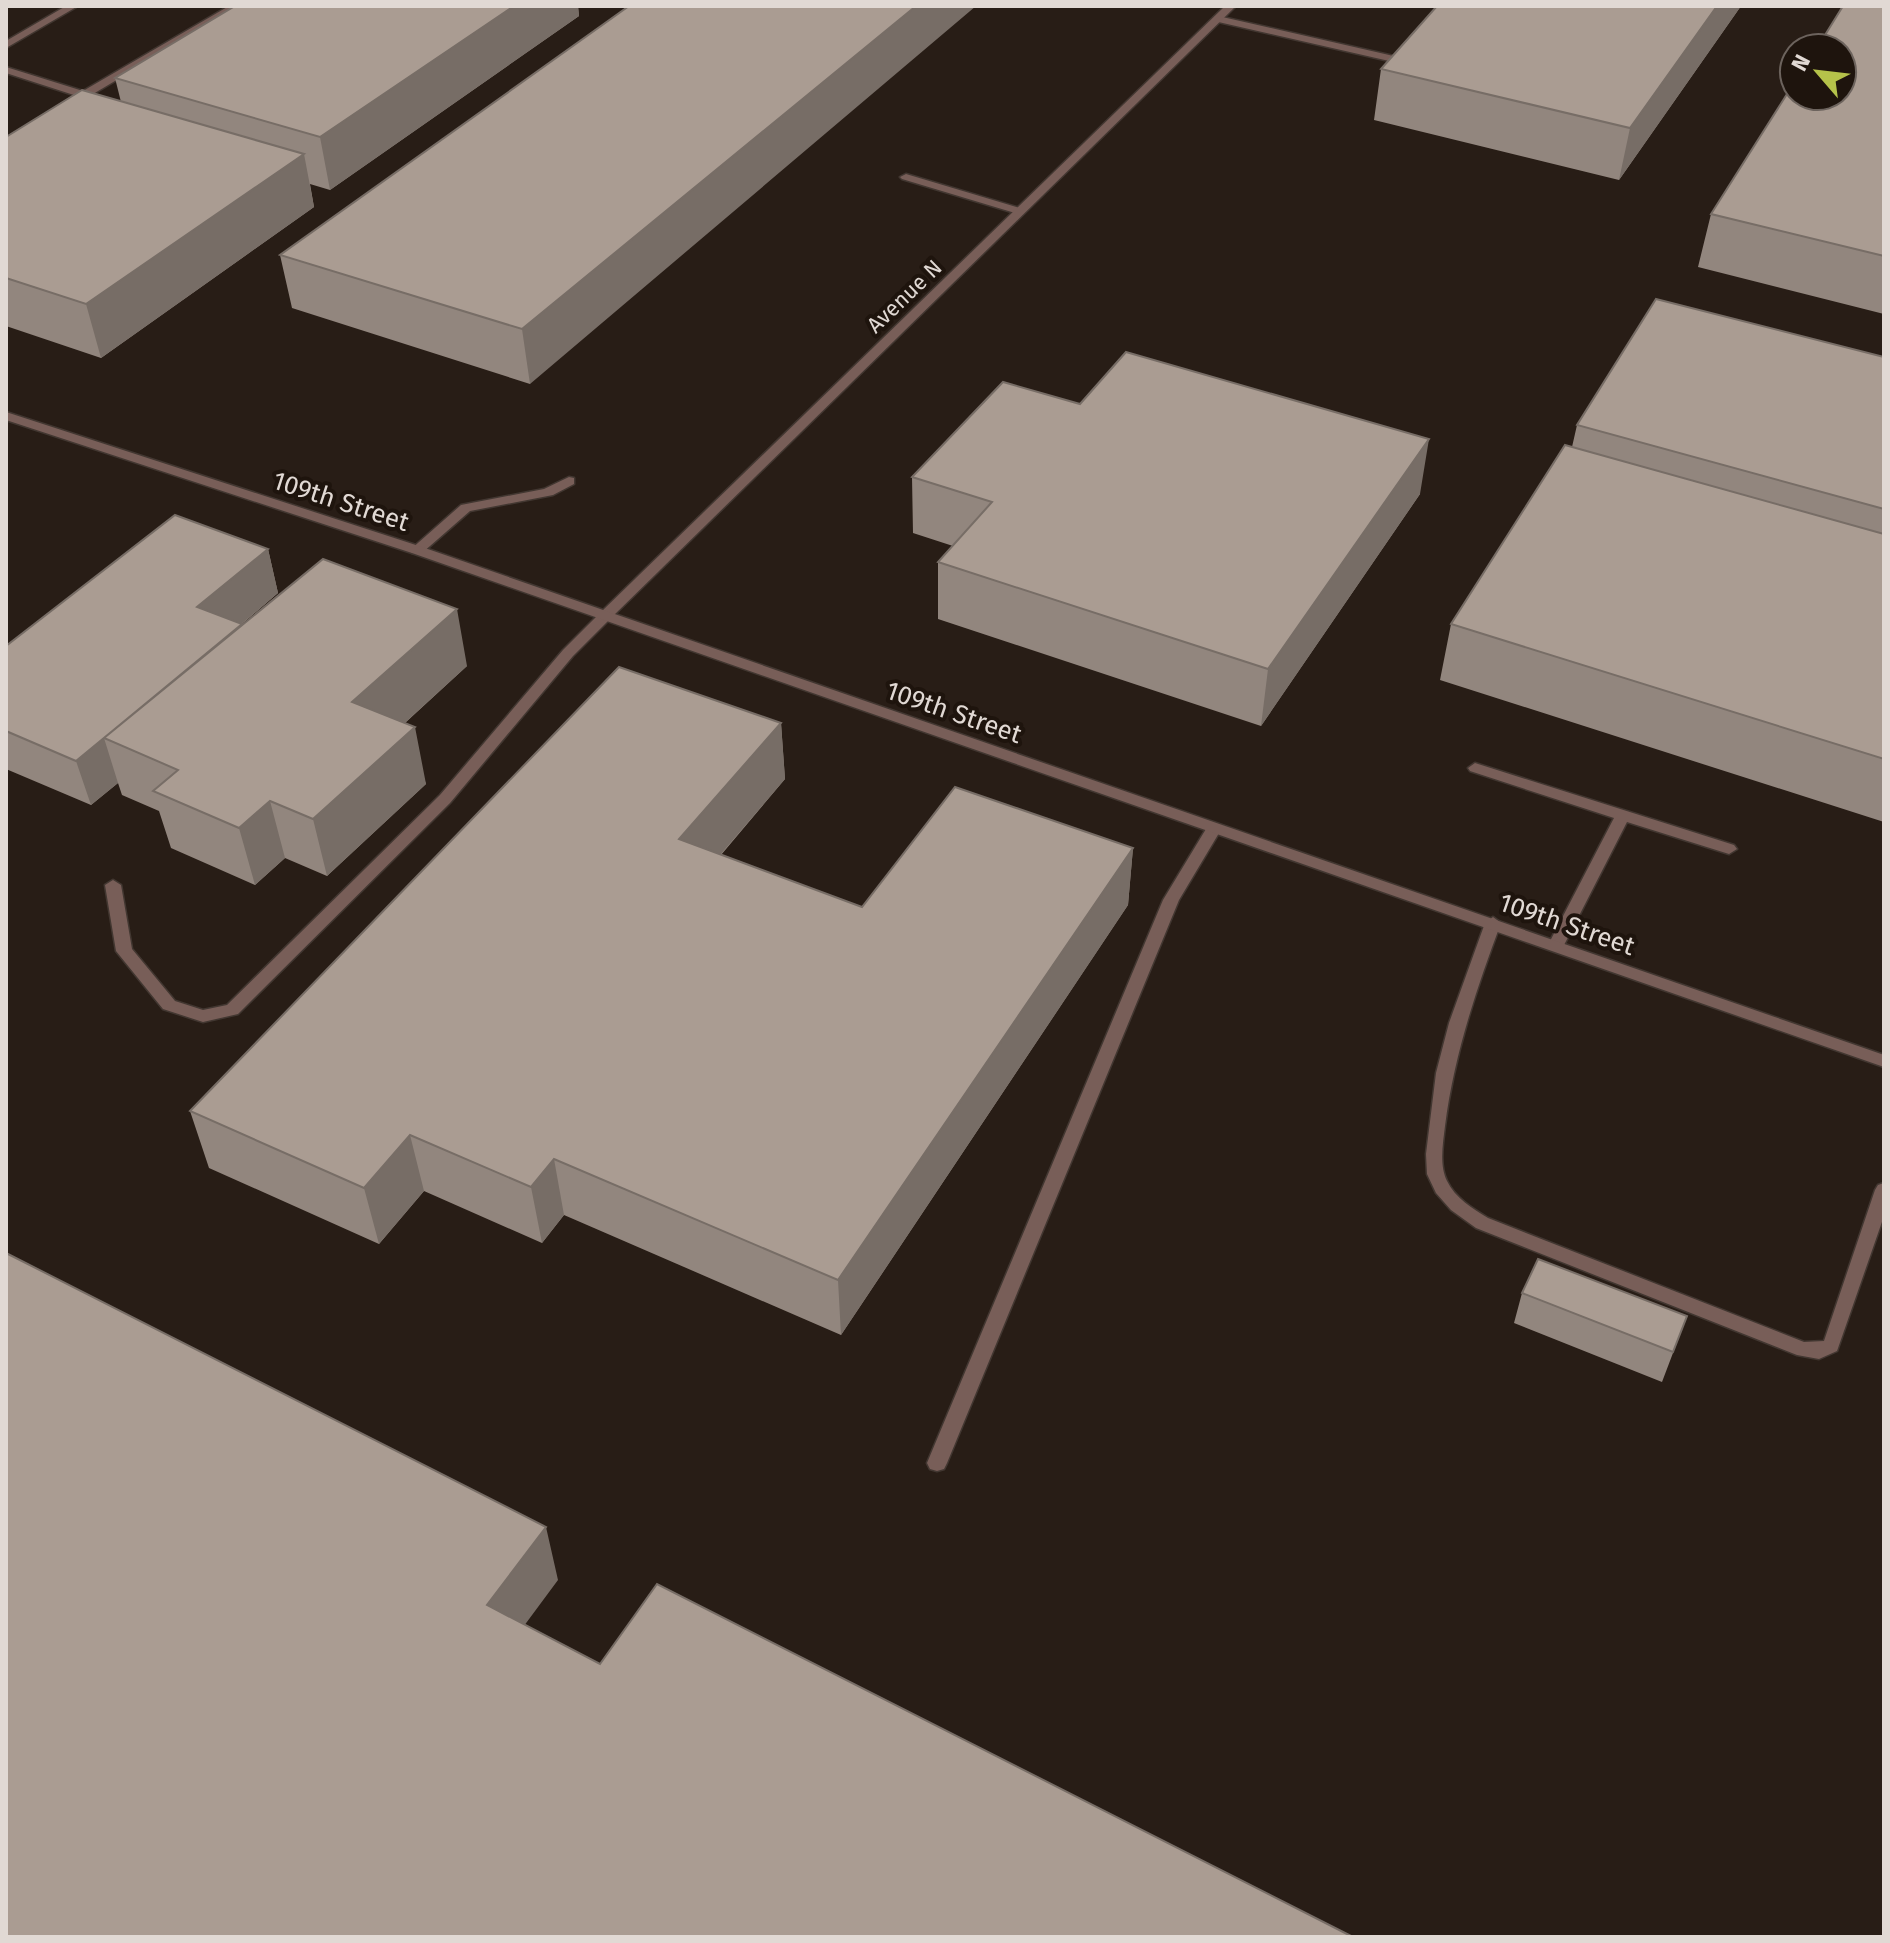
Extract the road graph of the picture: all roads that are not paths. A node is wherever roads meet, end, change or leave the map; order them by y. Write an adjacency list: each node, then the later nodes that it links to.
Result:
1 (73, 6): 6 (street)
2 (236, 6): 9 (street)
3 (1231, 6): 4 (street, Avenue N)
4 (1218, 19): 8 (street); 11 (street, Avenue N)
5 (6, 28): 6 (street)
6 (25, 34): 7 (street)
7 (6, 45)
8 (1416, 64)
9 (6, 70)
10 (906, 177): 11 (street)
11 (1019, 211): 15 (street, Avenue N)
12 (6, 416): 14 (street, 109th Street)
13 (569, 481): 14 (street)
14 (417, 550): 15 (street, 109th Street)
15 (606, 615): 18 (street, 109th Street); 20 (street, Avenue N)
16 (1475, 768): 17 (street)
17 (1623, 815): 19 (street); 22 (street)
18 (1214, 828): 21 (street, 109th Street); 25 (street)
19 (1729, 849)
20 (113, 885)
21 (1493, 923): 22 (street, 109th Street); 24 (street)
22 (1556, 945): 23 (street, 109th Street)
23 (1884, 1061)
24 (1884, 1190)
25 (937, 1463)

